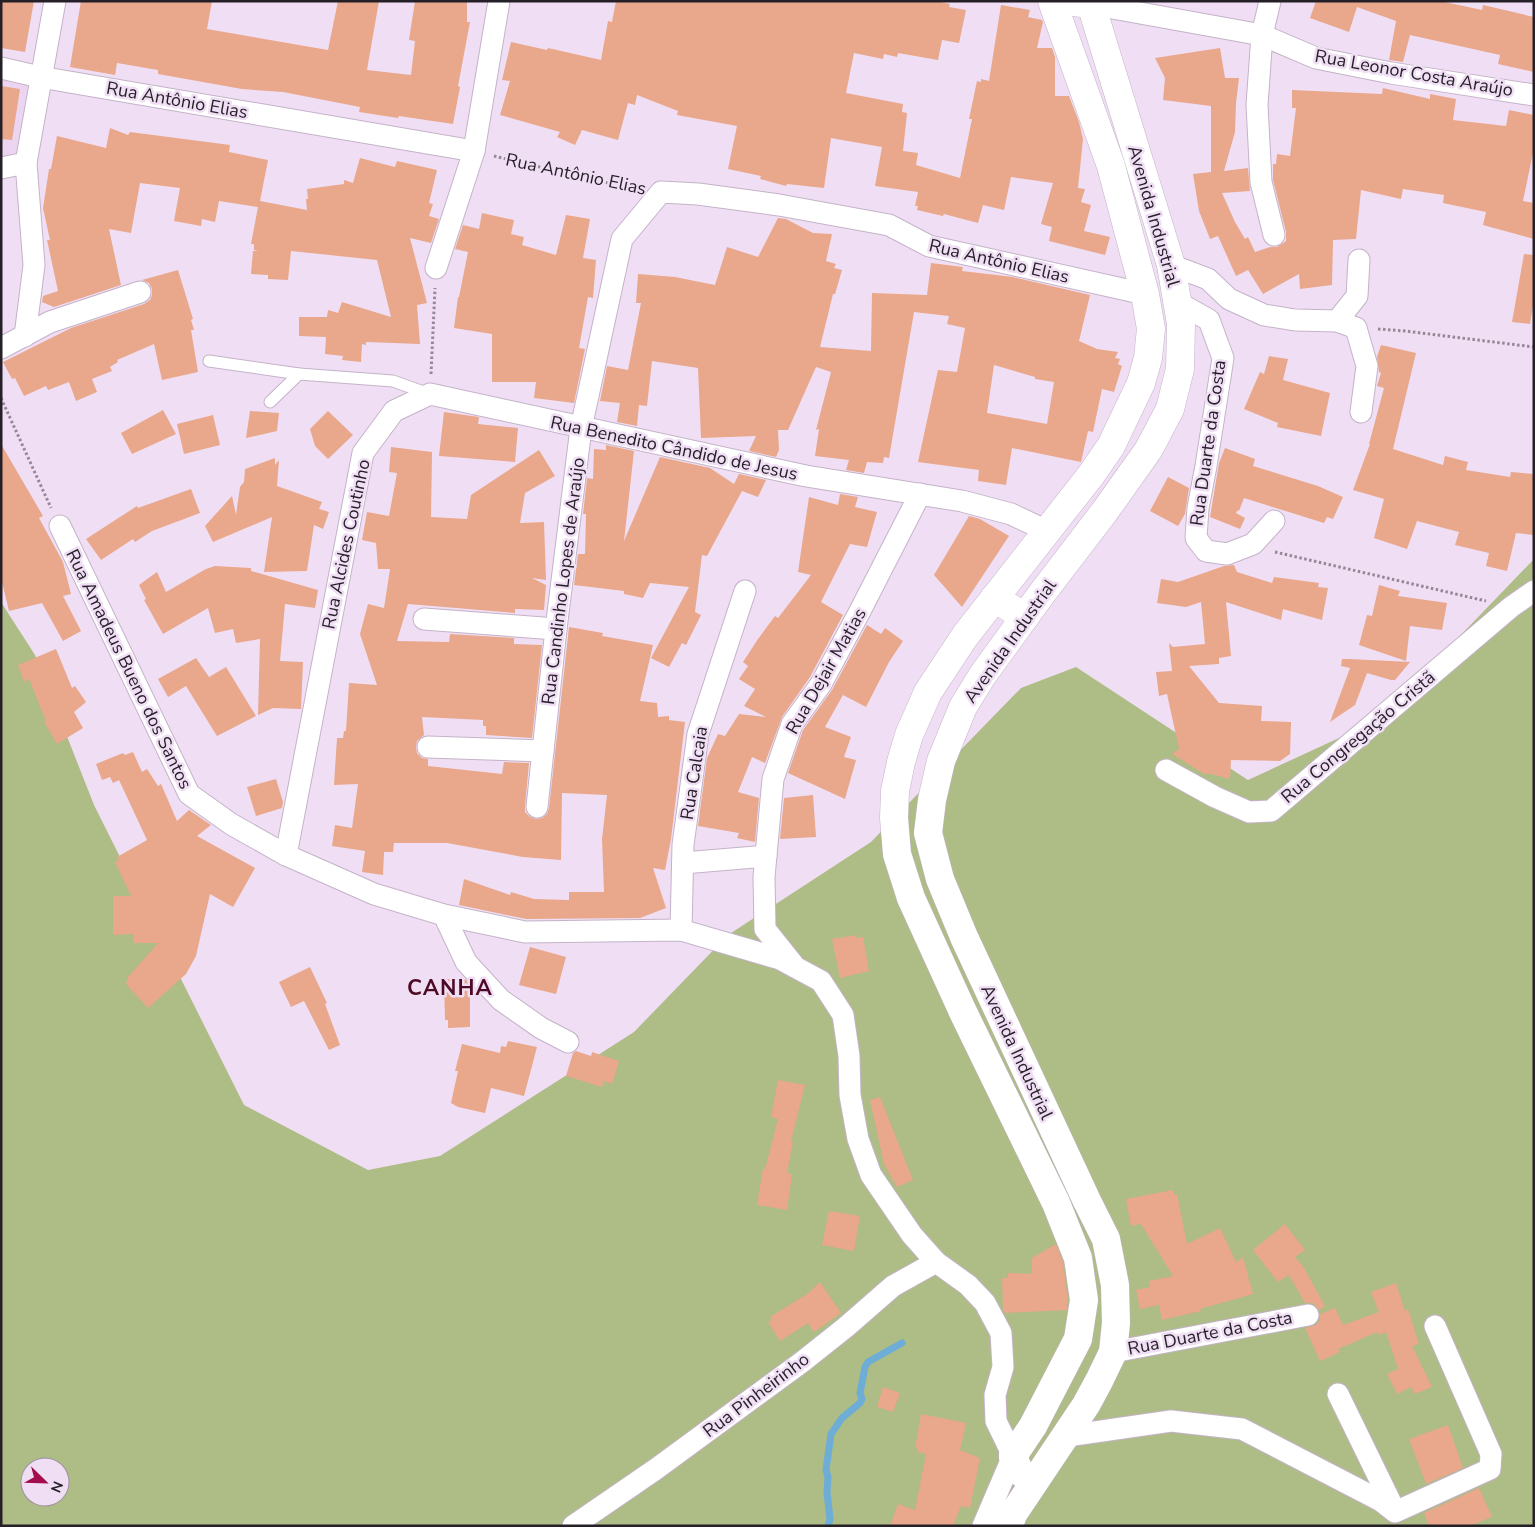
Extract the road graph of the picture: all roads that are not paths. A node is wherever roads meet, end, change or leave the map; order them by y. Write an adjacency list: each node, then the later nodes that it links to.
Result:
1 (55, 1): 8 (street)
2 (499, 1): 10 (street)
3 (1052, 1): 19 (main road, Avenida Industrial)
4 (1270, 1): 6 (street)
5 (1082, 2): 6 (street, Rua Leonor Costa Araújo); 16 (main road, Avenida Industrial)
6 (1262, 35): 9 (street, Rua Leonor Costa Araújo); 14 (street)
7 (1, 68): 8 (street, Rua Antônio Elias)
8 (40, 77): 10 (street, Rua Antônio Elias); 11 (street)
9 (1534, 95)
10 (474, 151): 17 (street)
11 (26, 163): 12 (street); 22 (street)
12 (1, 168)
13 (661, 192): 19 (street, Rua Antônio Elias); 29 (street, Rua Candinho Lopes de Araújo)
14 (1274, 235)
15 (1359, 260): 21 (street)
16 (1171, 265): 20 (main road, Avenida Industrial); 21 (street)
17 (436, 268)
18 (140, 292): 22 (street)
19 (1144, 294): 33 (main road, Avenida Industrial)
20 (1177, 302): 31 (street, Rua Duarte da Costa); 37 (main road, Avenida Industrial)
21 (1346, 324): 28 (street)
22 (25, 336): 23 (street)
23 (1, 348)
24 (210, 361): 25 (lane, Rua Benedito Cândido de Jesus)
25 (298, 374): 26 (lane, Rua Benedito Cândido de Jesus); 27 (lane)
26 (430, 394): 29 (street, Rua Benedito Cândido de Jesus); 44 (street, Rua Alcides Coutinho)
27 (270, 402)
28 (1361, 412)
29 (581, 428): 30 (street, Rua Benedito Cândido de Jesus); 39 (street, Rua Candinho Lopes de Araújo)
30 (920, 494): 33 (street, Rua Benedito Cândido de Jesus); 45 (street, Rua Dejair Matias)
31 (1274, 521)
32 (60, 526): 44 (street, Rua Amadeus Bueno dos Santos)
33 (1047, 531): 36 (main road, Avenida Industrial)
34 (745, 591): 46 (street, Rua Calcaia)
35 (1534, 591): 42 (street, Rua Congregação Cristã)
36 (994, 598): 37 (main road); 57 (main road, Avenida Industrial)
37 (1025, 616): 54 (main road, Avenida Industrial)
38 (424, 619): 39 (street)
39 (556, 629): 41 (street, Rua Candinho Lopes de Araújo)
40 (428, 747): 41 (street)
41 (543, 751): 43 (street, Rua Candinho Lopes de Araújo)
42 (1166, 770)
43 (537, 807)
44 (286, 855): 47 (street, Rua Amadeus Bueno dos Santos)
45 (766, 856): 46 (street); 49 (street, Rua Dejair Matias)
46 (683, 863): 48 (street, Rua Calcaia)
47 (444, 915): 48 (street, Rua Amadeus Bueno dos Santos); 50 (street)
48 (680, 930): 49 (street, Rua Amadeus Bueno dos Santos)
49 (796, 968): 51 (street, Rua Amadeus Bueno dos Santos)
50 (568, 1042)
51 (936, 1262): 57 (street, Rua Amadeus Bueno dos Santos); 60 (street, Rua Pinheirinho)
52 (1308, 1315): 54 (street, Rua Duarte da Costa)
53 (1435, 1326): 59 (street)
54 (1113, 1352): 56 (main road, Avenida Industrial)
55 (1338, 1394): 59 (street)
56 (1067, 1436): 58 (main road, Avenida Industrial); 59 (street)
57 (1014, 1456): 58 (main road); 62 (street, Avenida Industrial)
58 (1034, 1482): 63 (main road, Avenida Industrial)
59 (1395, 1512)
60 (589, 1519): 61 (street, Rua Pinheirinho)
61 (573, 1526)
62 (983, 1526)
63 (1009, 1526)

